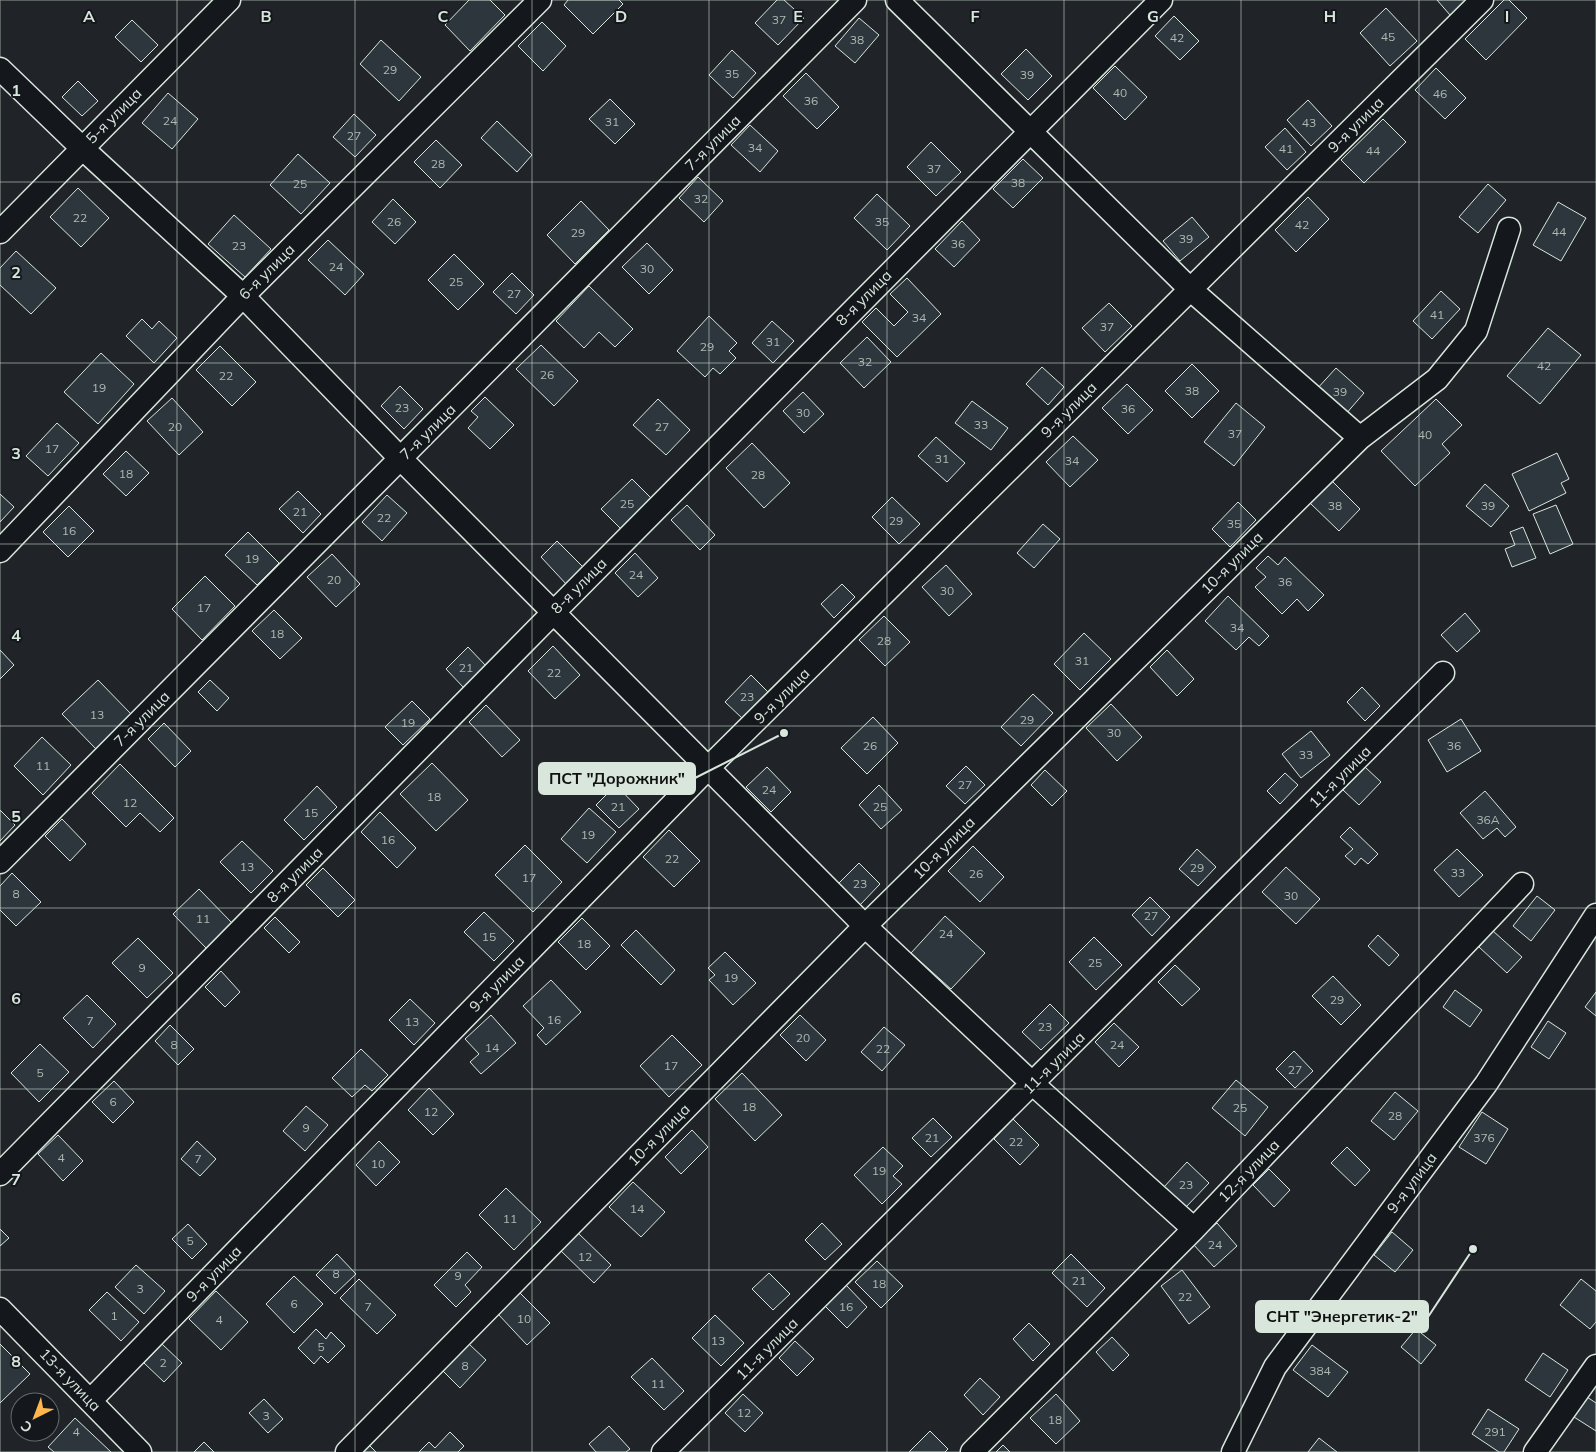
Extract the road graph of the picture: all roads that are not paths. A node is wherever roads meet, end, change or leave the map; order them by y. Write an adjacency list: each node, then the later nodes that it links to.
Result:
1 (229, 0): 9 (street, 5-я улица)
2 (540, 0): 13 (street, 6-я улица)
3 (854, 0): 15 (street, 7-я улица)
4 (897, 0): 8 (street)
5 (1160, 0): 8 (street, 8-я улица)
6 (1482, 0): 12 (street, 9-я улица)
7 (0, 69): 9 (street)
8 (1028, 132): 12 (street); 17 (street, 8-я улица)
9 (82, 148): 11 (street, 5-я улица); 13 (street)
10 (1509, 229): 14 (street, 10-я улица)
11 (0, 232)
12 (1190, 289): 14 (street); 19 (street, 9-я улица)
13 (243, 296): 15 (street); 16 (street, 6-я улица)
14 (1360, 438): 23 (street, 10-я улица)
15 (401, 459): 17 (street); 20 (street, 7-я улица)
16 (0, 551)
17 (553, 613): 19 (street); 25 (street, 8-я улица)
18 (1443, 673): 24 (street, 11-я улица)
19 (709, 767): 23 (street); 29 (street, 9-я улица)
20 (0, 862)
21 (1522, 884): 26 (street, 12-я улица)
22 (1596, 915): 34 (street, 9-я улица)
23 (865, 926): 24 (street); 31 (street, 10-я улица)
24 (1033, 1084): 26 (street); 32 (street, 11-я улица)
25 (0, 1174)
26 (1194, 1229): 33 (street, 12-я улица)
27 (0, 1309): 29 (street, 13-я улица)
28 (1596, 1366): 35 (street)
29 (90, 1400): 30 (street, 13-я улица)
30 (140, 1452)
31 (347, 1452)
32 (663, 1452)
33 (972, 1452)
34 (1233, 1452)
35 (1535, 1452)

